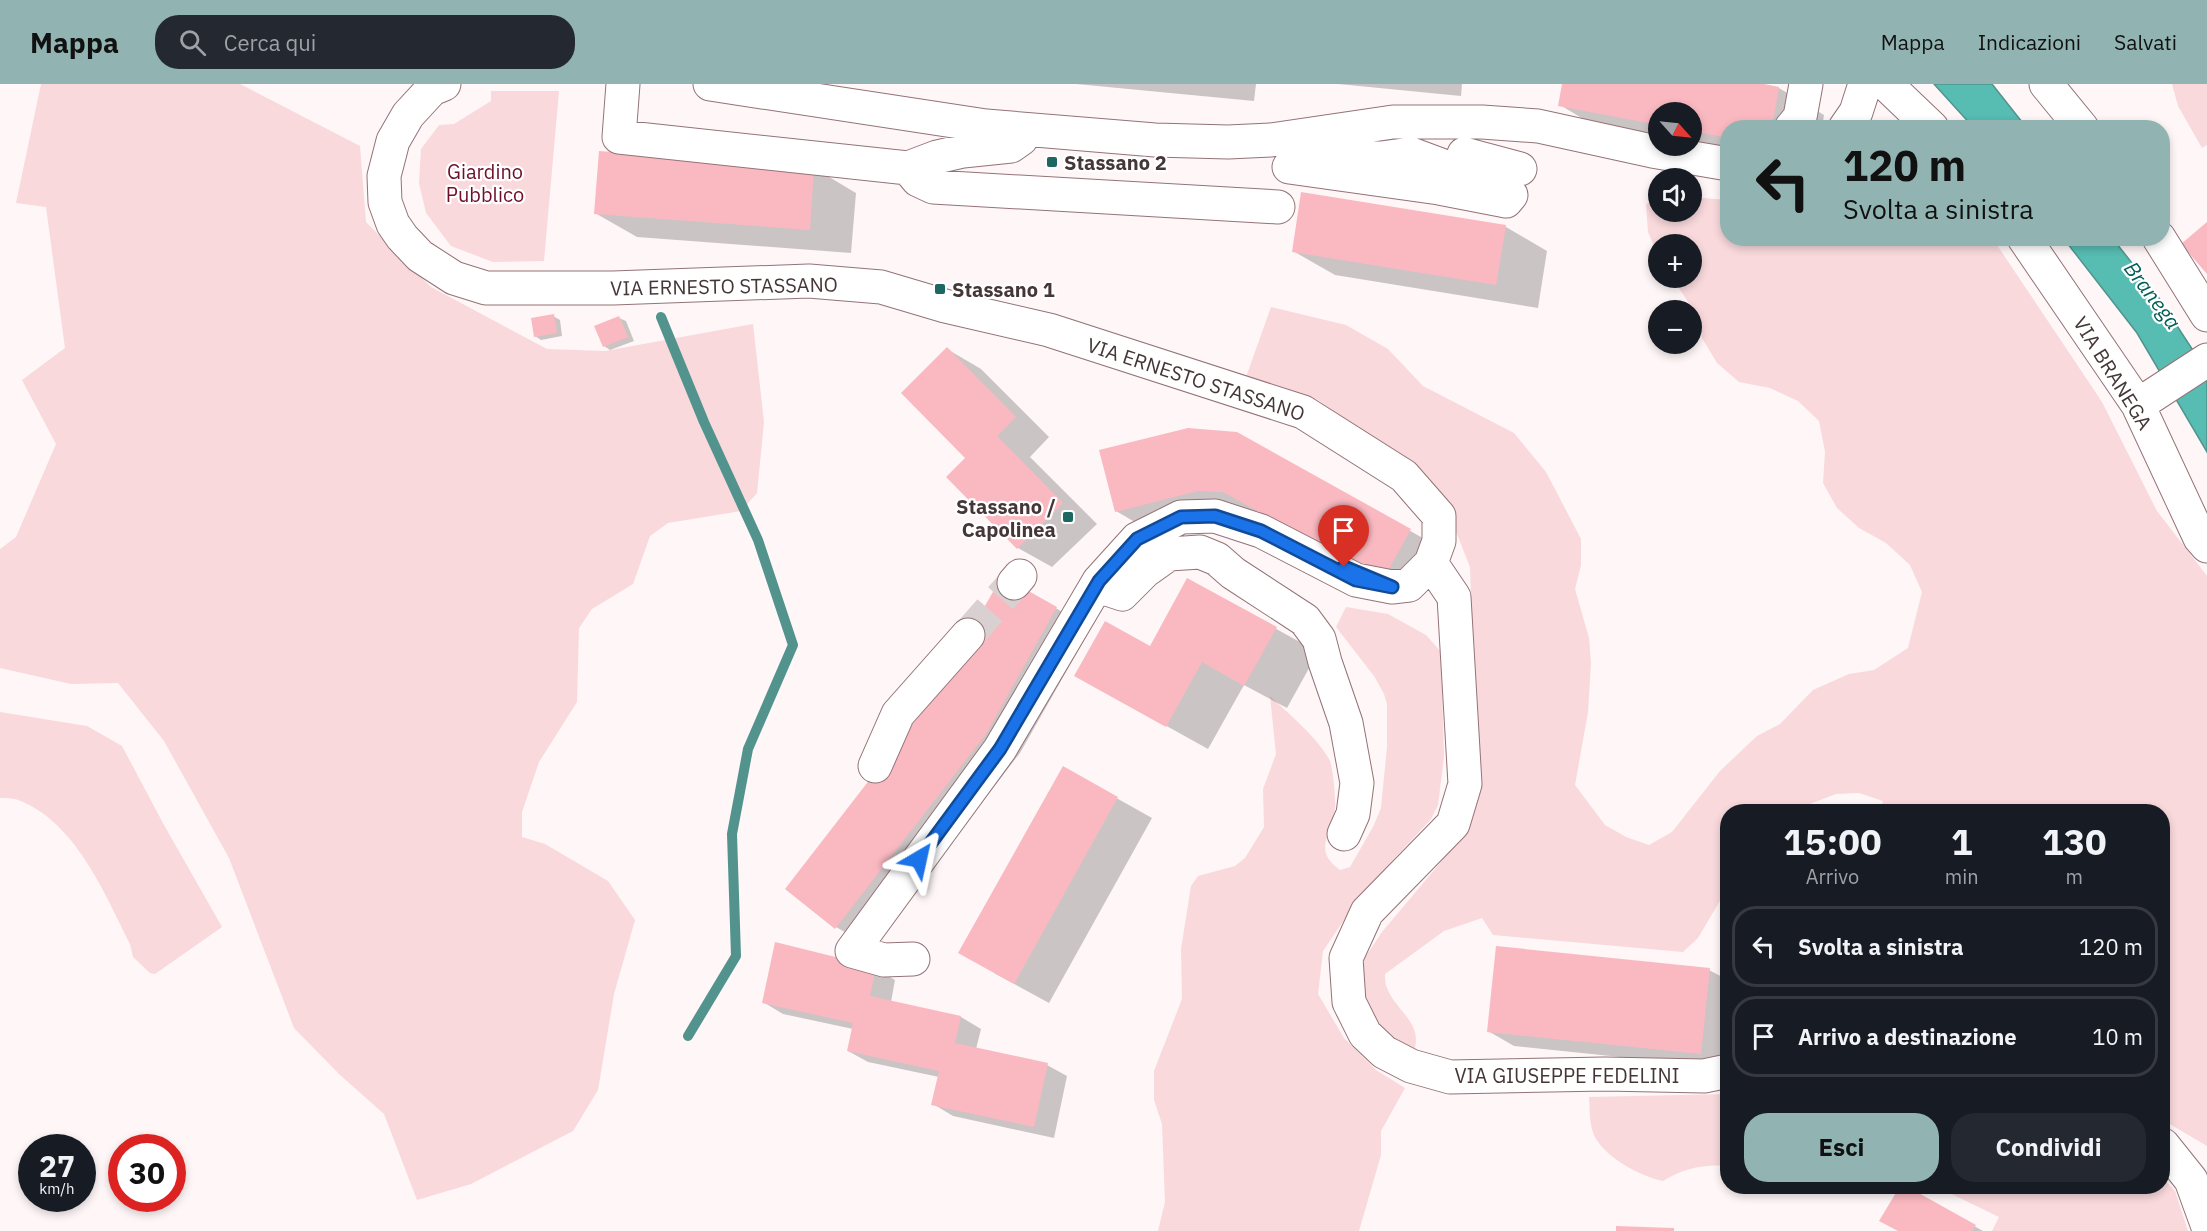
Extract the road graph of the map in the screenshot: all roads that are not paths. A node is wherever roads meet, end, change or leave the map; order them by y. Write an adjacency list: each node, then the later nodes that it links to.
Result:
1 (623, 84): 19 (street)
2 (710, 84): 12 (street)
3 (1806, 84): 8 (street)
4 (1864, 84): 9 (street)
5 (1886, 84): 10 (street)
6 (2046, 84): 11 (street)
7 (432, 86): 29 (street, VIA ERNESTO STASSANO)
8 (1798, 120)
9 (1850, 120)
10 (1924, 120)
11 (2075, 120)
12 (1024, 129): 13 (street); 19 (street)
13 (1271, 140): 16 (street); 17 (street)
14 (1702, 143): 15 (street)
15 (1720, 146)
16 (1411, 154): 18 (street); 20 (street)
17 (1720, 163)
18 (1289, 167)
19 (908, 168): 21 (street)
20 (1520, 169)
21 (1278, 207)
22 (2030, 246): 26 (street, VIA BRANEGA)
23 (2164, 246): 24 (street)
24 (2207, 315)
25 (2207, 360): 26 (street)
26 (2148, 399): 28 (street, VIA BRANEGA)
27 (1159, 507): 31 (street)
28 (2207, 546)
29 (1431, 563): 31 (street, VIA ERNESTO STASSANO); 36 (street, VIA GIUSEPPE FEDELINI)
30 (1099, 581): 31 (street); 34 (street); 35 (street)
31 (1392, 587)
32 (968, 635): 33 (street)
33 (875, 766)
34 (1344, 834)
35 (913, 959)
36 (1720, 1073)
37 (2170, 1153): 38 (street)
38 (2207, 1224)

